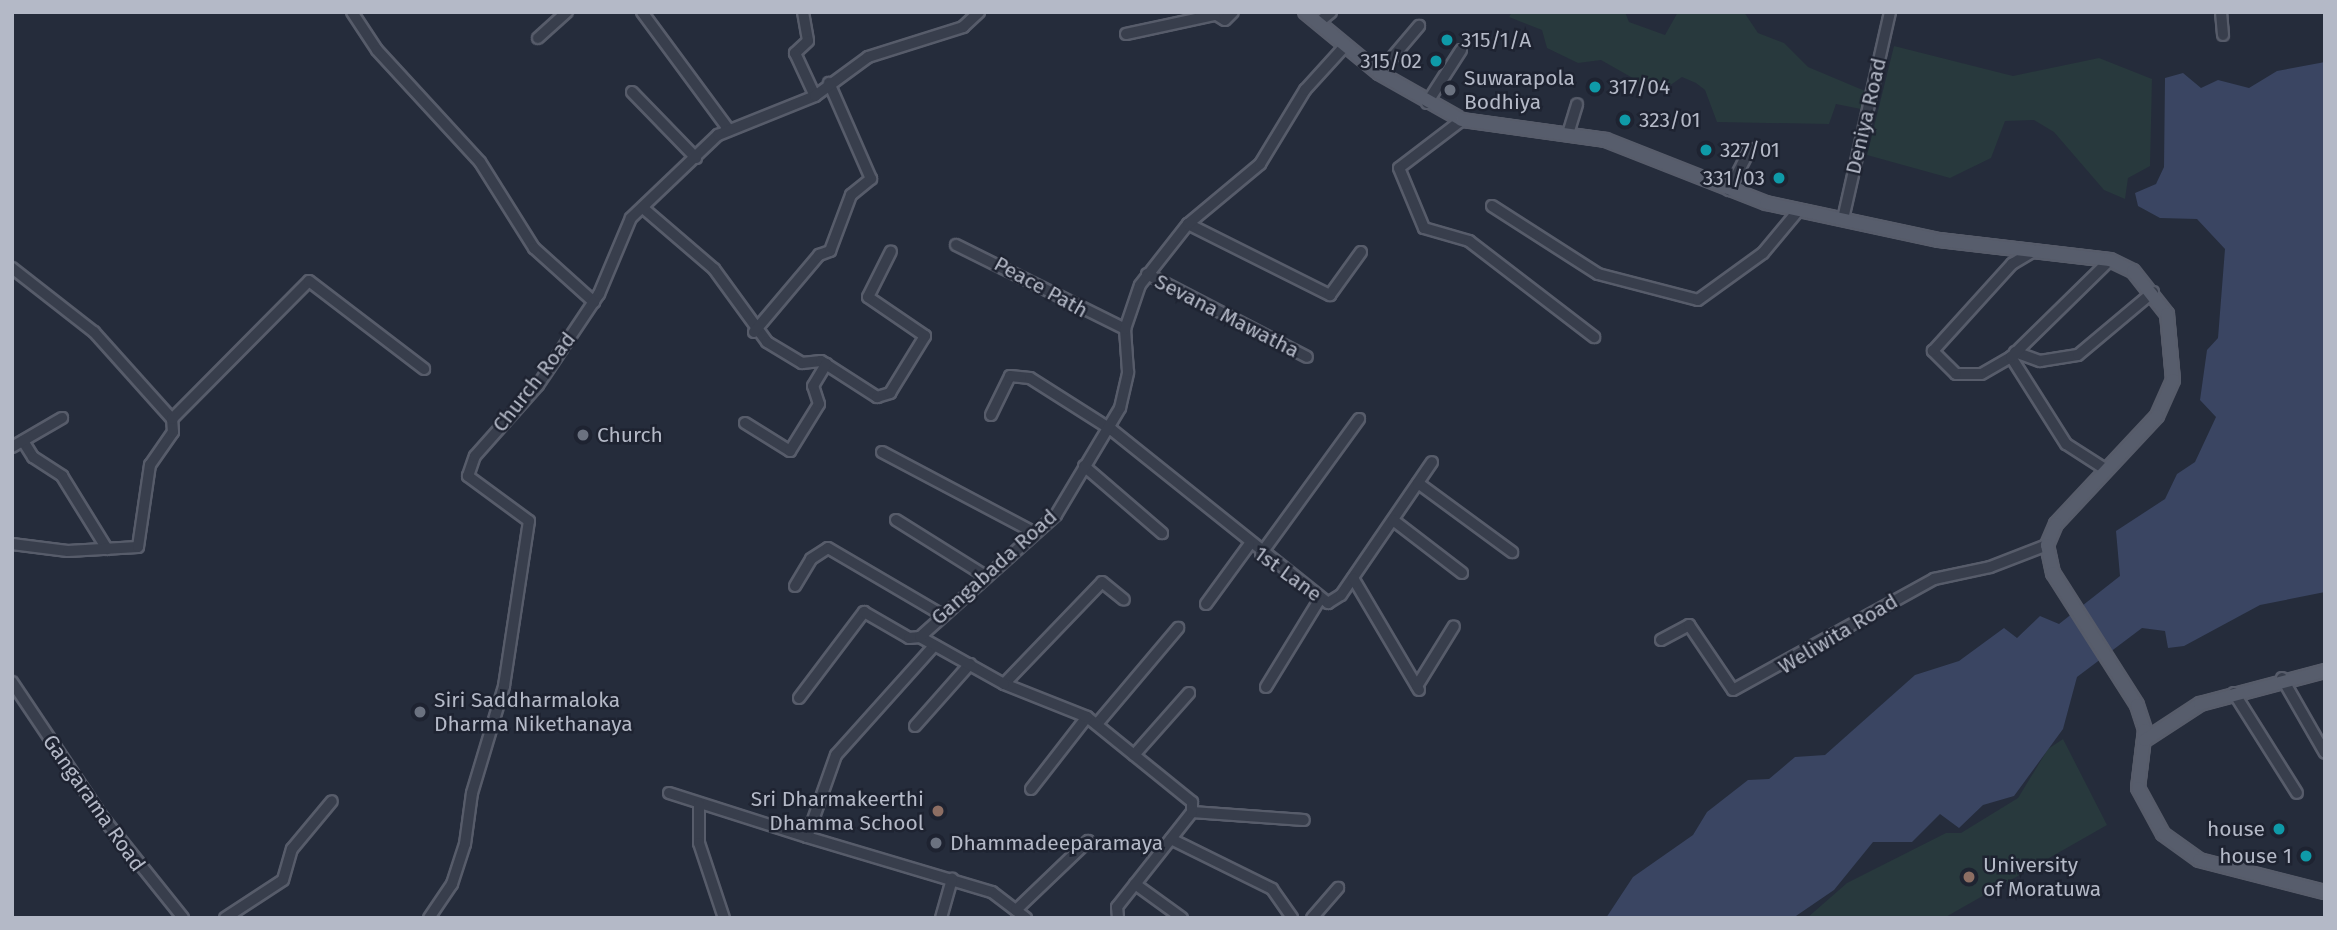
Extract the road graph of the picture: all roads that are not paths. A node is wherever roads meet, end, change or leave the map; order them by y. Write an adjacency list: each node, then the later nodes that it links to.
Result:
1 (352, 12): 44 (street)
2 (567, 12): 16 (street)
3 (642, 12): 26 (street)
4 (803, 12): 22 (street)
5 (979, 12): 20 (street, Church Road)
6 (1233, 12): 11 (street)
7 (1305, 12): 12 (main road)
8 (1331, 12): 12 (street)
9 (1890, 12): 34 (street, Deniya Road)
10 (2221, 12): 15 (street)
11 (1213, 13): 14 (street)
12 (1318, 23): 17 (main road)
13 (1419, 26): 19 (street)
14 (1126, 34)
15 (2222, 35)
16 (538, 38)
17 (1344, 47): 19 (main road); 35 (street, Gangabada Road)
18 (1461, 50): 23 (street)
19 (1379, 74): 23 (main road)
20 (829, 83): 22 (street, Church Road); 46 (street)
21 (632, 92): 29 (street)
22 (815, 96): 26 (street, Church Road)
23 (1427, 103): 25 (main road)
24 (1577, 104): 27 (street)
25 (1462, 120): 27 (main road); 47 (street)
26 (729, 130): 29 (street, Church Road)
27 (1568, 134): 30 (main road)
28 (1750, 149): 30 (street)
29 (696, 158): 32 (street, Church Road)
30 (1729, 190): 33 (main road)
31 (1492, 206): 33 (street)
32 (643, 208): 44 (street, Church Road); 46 (street)
33 (1798, 211): 34 (main road)
34 (1843, 219): 38 (main road)
35 (1188, 224): 39 (street); 42 (street, Gangabada Road)
36 (956, 245): 45 (street, Peace Path)
37 (891, 251): 50 (street)
38 (2035, 251): 40 (main road); 48 (street)
39 (1361, 252)
40 (2110, 260): 43 (main road); 48 (street)
41 (12, 268): 54 (street)
42 (1147, 274): 45 (street, Gangabada Road); 49 (street, Sevana Mawatha)
43 (2153, 292): 48 (street); 63 (main road)
44 (594, 302): 118 (street, Church Road)
45 (1125, 329): 57 (street, Gangabada Road)
46 (754, 332): 50 (street)
47 (1594, 337)
48 (2013, 354): 63 (street)
49 (1307, 357)
50 (826, 364): 56 (street)
51 (424, 369): 54 (street)
52 (991, 415): 57 (street, 1st Lane)
53 (62, 418): 58 (street)
54 (172, 419): 72 (street)
55 (1359, 419): 74 (street)
56 (745, 423)
57 (1112, 430): 62 (street, Gangabada Road); 70 (street, 1st Lane)
58 (23, 441): 59 (street); 72 (street)
59 (12, 447)
60 (882, 452): 67 (street)
61 (1432, 462): 64 (street, 1st Lane)
62 (1084, 466): 67 (street, Gangabada Road); 68 (street)
63 (2105, 469): 71 (main road)
64 (1418, 483): 66 (street, 1st Lane); 73 (street)
65 (896, 520): 76 (street)
66 (1393, 520): 75 (street); 77 (street, 1st Lane)
67 (1035, 533): 76 (street, Gangabada Road)
68 (1162, 533)
69 (12, 544): 72 (street)
70 (1249, 545): 74 (street, 1st Lane); 81 (street)
71 (2047, 545): 86 (street, Weliwita Road); 100 (main road)
72 (107, 549)
73 (1512, 552)
74 (1261, 554): 79 (street, 1st Lane)
75 (1462, 573)
76 (987, 577): 82 (street, Gangabada Road)
77 (1353, 578): 79 (street, 1st Lane); 83 (street)
78 (795, 586): 82 (street)
79 (1320, 599): 93 (street)
80 (1124, 600): 92 (street)
81 (1206, 604)
82 (942, 615): 85 (street, Gangabada Road)
83 (1454, 626)
84 (1178, 628): 98 (street)
85 (920, 637): 87 (street, Gangabada Road); 96 (street)
86 (1661, 640)
87 (933, 647): 88 (street, Gangabada Road); 110 (street)
88 (971, 664): 92 (street, Gangabada Road); 99 (street)
89 (2325, 671): 90 (main road)
90 (2282, 678): 95 (main road); 101 (street)
91 (12, 682): 119 (street, Gangarama Road)
92 (1004, 684): 97 (street, Gangabada Road)
93 (1266, 687)
94 (1189, 693): 102 (street)
95 (2234, 693): 100 (main road); 105 (street)
96 (799, 698)
97 (1087, 717): 98 (street, Gangabada Road); 103 (street)
98 (1097, 724): 102 (street, Gangabada Road)
99 (915, 726)
100 (2145, 740): 116 (main road)
101 (2325, 753)
102 (1133, 755): 108 (street, Gangabada Road)
103 (1031, 789)
104 (669, 793): 107 (street)
105 (2297, 793)
106 (332, 801): 120 (street)
107 (699, 804): 110 (street); 121 (street)
108 (1192, 812): 109 (street); 111 (street)
109 (1304, 820)
110 (807, 837): 113 (street)
111 (1171, 839): 114 (street); 126 (street)
112 (1088, 841): 117 (street)
113 (951, 879): 117 (street); 122 (street)
114 (1135, 884): 124 (street); 125 (street)
115 (1338, 888): 127 (street)
116 (2325, 892)
117 (1016, 910): 123 (street)
118 (433, 916)
119 (183, 918)
120 (225, 918)
121 (724, 918)
122 (941, 918)
123 (1026, 918)
124 (1118, 918)
125 (1182, 918)
126 (1292, 918)
127 (1312, 918)

